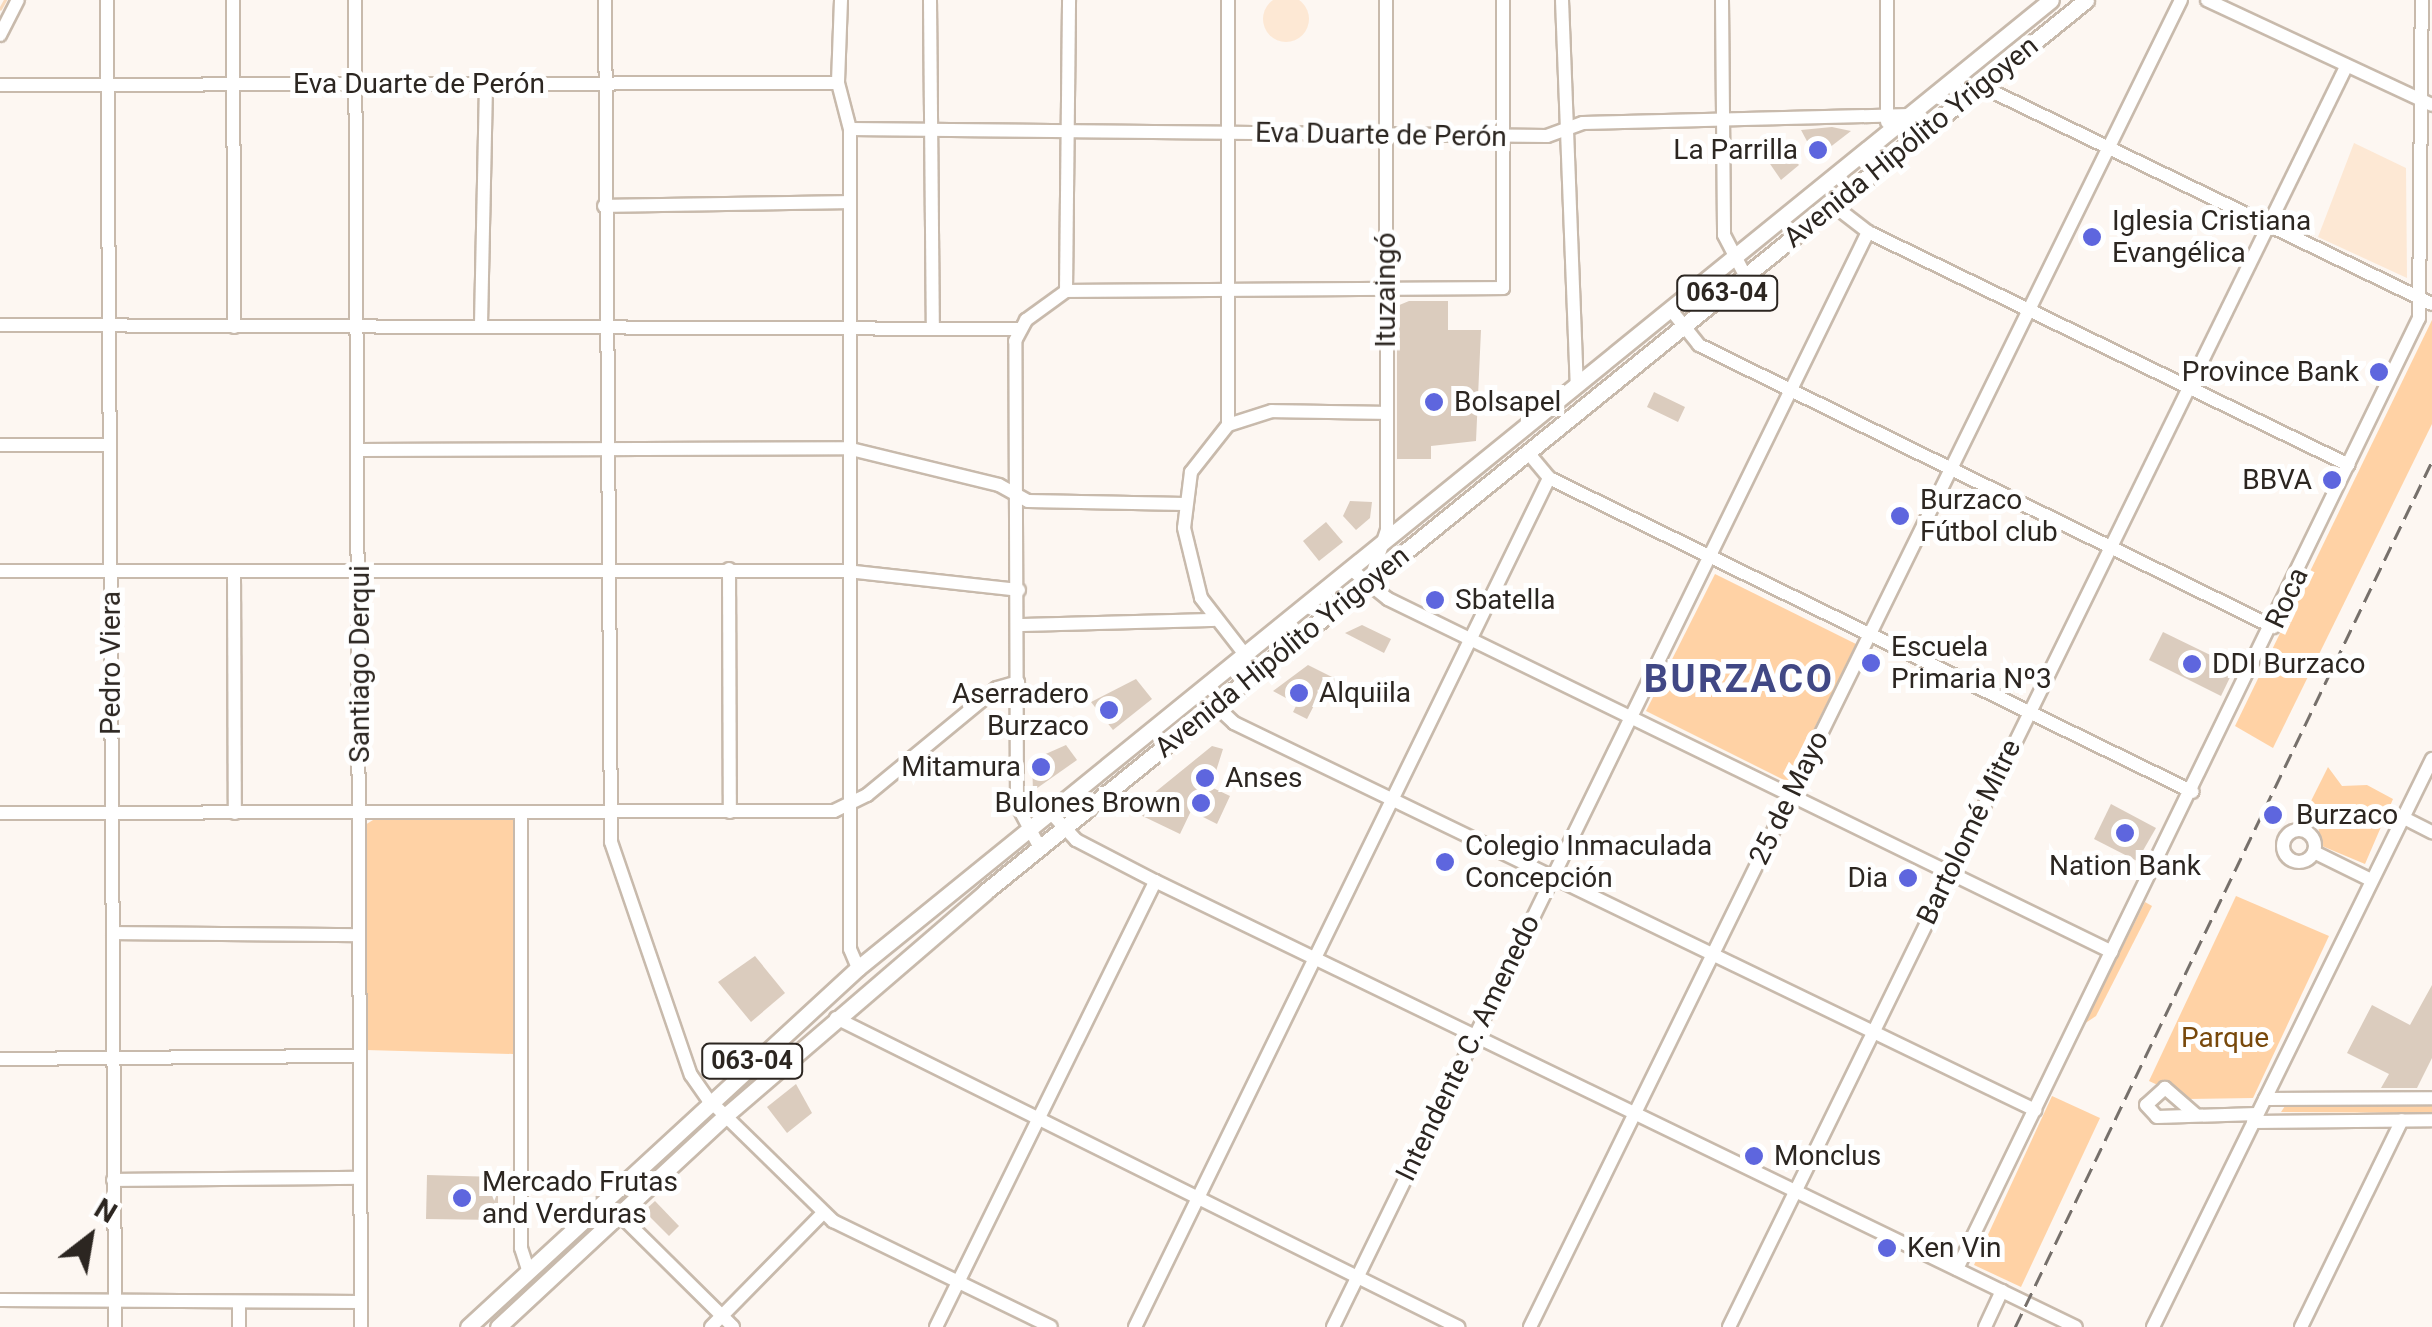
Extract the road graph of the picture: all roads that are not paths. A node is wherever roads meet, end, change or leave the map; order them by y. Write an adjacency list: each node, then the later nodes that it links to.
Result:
1 (18, 0): 20 (street)
2 (108, 0): 23 (street, Pedro Viera)
3 (233, 0): 24 (street)
4 (355, 0): 25 (street, Santiago Derqui)
5 (605, 0): 27 (street)
6 (841, 0): 22 (street)
7 (930, 0): 37 (street)
8 (1069, 0): 36 (street)
9 (1228, 0): 38 (street)
10 (1386, 0): 39 (street, Ituzaingó)
11 (1504, 0): 41 (street)
12 (1562, 0): 34 (street)
13 (1722, 0): 33 (street)
14 (1887, 0): 32 (street)
15 (2052, 0): 31 (main road, Avenida Hipólito Yrigoyen / 063-04)
16 (2181, 0): 42 (street, 25 de Mayo)
17 (2207, 0): 21 (street)
18 (2422, 0): 30 (street, Roca)
19 (2081, 2): 29 (main road, Avenida Hipólito Yrigoyen / 063-04)
20 (0, 34)
21 (2345, 68): 30 (street); 46 (street, Bartolomé Mitre)
22 (838, 83): 27 (street, Eva Duarte de Perón); 35 (street)
23 (108, 84): 24 (street, Eva Duarte de Perón); 28 (street, Eva Duarte de Perón); 60 (street, Pedro Viera)
24 (234, 84): 25 (street, Eva Duarte de Perón); 62 (street)
25 (356, 84): 26 (street, Eva Duarte de Perón); 63 (street, Santiago Derqui)
26 (486, 84): 27 (street, Eva Duarte de Perón); 57 (street)
27 (604, 84): 45 (street)
28 (0, 85)
29 (1982, 86): 42 (street); 44 (main road, Avenida Hipólito Yrigoyen / 063-04)
30 (2428, 105): 53 (street, Roca)
31 (1910, 115): 32 (street, Eva Duarte de Perón); 40 (main road, Avenida Hipólito Yrigoyen / 063-04)
32 (1887, 116): 33 (street, Eva Duarte de Perón); 40 (street)
33 (1722, 122): 34 (street, Eva Duarte de Perón); 48 (street)
34 (1569, 127): 41 (street, Eva Duarte de Perón); 66 (street)
35 (850, 129): 37 (street, Eva Duarte de Perón); 43 (street)
36 (1067, 132): 37 (street, Eva Duarte de Perón); 38 (street, Eva Duarte de Perón); 50 (street)
37 (933, 133): 61 (street)
38 (1230, 134): 39 (street, Eva Duarte de Perón); 51 (street)
39 (1387, 134): 41 (street, Eva Duarte de Perón); 52 (street, Ituzaingó)
40 (1887, 134): 48 (main road, Avenida Hipólito Yrigoyen / 063-04)
41 (1506, 136): 52 (street)
42 (2106, 148): 46 (street); 55 (street, 25 de Mayo)
43 (848, 202): 45 (street); 58 (street)
44 (1834, 205): 47 (street); 49 (main road, Avenida Hipólito Yrigoyen / 063-04)
45 (604, 206): 56 (street)
46 (2267, 226): 53 (street); 67 (street, Bartolomé Mitre)
47 (1868, 232): 55 (street); 68 (street, Intendente C. Amenedo)
48 (1732, 259): 49 (street); 54 (main road, Avenida Hipólito Yrigoyen / 063-04)
49 (1746, 277): 65 (main road, Avenida Hipólito Yrigoyen / 063-04)
50 (1066, 291): 51 (street); 64 (street)
51 (1229, 292): 52 (street); 70 (street)
52 (1386, 294): 69 (street, Ituzaingó)
53 (2428, 303): 77 (street, Roca)
54 (1671, 310): 65 (street); 66 (main road, Avenida Hipólito Yrigoyen / 063-04)
55 (2028, 310): 67 (street); 78 (street, 25 de Mayo)
56 (606, 323): 57 (street); 58 (street); 73 (street)
57 (481, 324): 63 (street)
58 (847, 324): 61 (street); 74 (street)
59 (0, 325): 60 (street)
60 (106, 326): 62 (street); 72 (street, Pedro Viera)
61 (933, 326): 64 (street)
62 (234, 327): 63 (street)
63 (357, 328): 75 (street, Santiago Derqui)
64 (1018, 329): 80 (street)
65 (1683, 329): 68 (street); 76 (main road, Avenida Hipólito Yrigoyen / 063-04)
66 (1577, 384): 82 (main road, Avenida Hipólito Yrigoyen / 063-04)
67 (2187, 389): 77 (street); 83 (street, Bartolomé Mitre)
68 (1790, 391): 78 (street); 84 (street, Intendente C. Amenedo)
69 (1386, 413): 70 (street); 82 (street, Ituzaingó)
70 (1228, 424): 81 (street)
71 (0, 445): 72 (street)
72 (109, 445): 89 (street, Pedro Viera)
73 (606, 447): 74 (street); 75 (street); 85 (street)
74 (847, 448): 80 (street); 91 (street)
75 (358, 450): 90 (street, Santiago Derqui)
76 (1530, 454): 79 (street); 93 (main road, Avenida Hipólito Yrigoyen / 063-04)
77 (2349, 465): 97 (street, Roca)
78 (1950, 469): 83 (street); 98 (street, 25 de Mayo)
79 (1549, 478): 84 (street); 99 (street)
80 (1020, 497): 81 (street); 94 (street)
81 (1185, 504): 95 (street)
82 (1385, 541): 87 (main road, Avenida Hipólito Yrigoyen / 063-04); 93 (street, Ituzaingó)
83 (2108, 546): 97 (street); 103 (street, Bartolomé Mitre)
84 (1711, 555): 98 (street); 104 (street, Intendente C. Amenedo)
85 (608, 570): 86 (street); 90 (street); 115 (street)
86 (729, 570): 91 (street); 110 (street)
87 (1352, 570): 93 (street); 100 (main road, Avenida Hipólito Yrigoyen / 063-04)
88 (0, 572): 89 (street)
89 (110, 572): 92 (street); 114 (street, Pedro Viera)
90 (358, 572): 92 (street); 116 (street, Santiago Derqui)
91 (847, 572): 94 (street); 109 (street)
92 (234, 574): 111 (street)
93 (1371, 578): 99 (street); 102 (main road, Avenida Hipólito Yrigoyen / 063-04)
94 (1019, 590): 96 (street)
95 (1214, 620): 96 (street); 100 (street)
96 (1019, 626): 101 (street)
97 (2273, 627): 106 (street, Roca)
98 (1869, 633): 103 (street); 107 (street, 25 de Mayo)
99 (1468, 639): 104 (street); 108 (street)
100 (1246, 656): 112 (main road, Avenida Hipólito Yrigoyen / 063-04)
101 (1018, 682): 109 (street); 120 (street)
102 (1216, 706): 108 (street); 119 (main road, Avenida Hipólito Yrigoyen / 063-04)
103 (2029, 710): 106 (street); 124 (street, Bartolomé Mitre)
104 (1631, 716): 107 (street); 125 (street, Intendente C. Amenedo)
105 (2432, 759): 118 (street)
106 (2193, 792): 130 (street, Roca)
107 (1791, 795): 124 (street); 131 (street, 25 de Mayo)
108 (1391, 799): 125 (street); 132 (street)
109 (848, 808): 110 (street); 133 (street)
110 (730, 812): 115 (street)
111 (235, 813): 114 (street); 116 (street)
112 (1051, 813): 119 (street); 120 (main road, Avenida Hipólito Yrigoyen / 063-04)
113 (0, 814): 114 (street)
114 (112, 814): 128 (street, Pedro Viera)
115 (606, 814): 117 (street); 140 (street)
116 (361, 815): 117 (street); 129 (street, Santiago Derqui)
117 (521, 815): 158 (street)
118 (2402, 817): 121 (street); 126 (street)
119 (1064, 829): 122 (main road, Avenida Hipólito Yrigoyen / 063-04); 127 (street)
120 (1027, 832): 122 (street); 133 (main road, Avenida Hipólito Yrigoyen / 063-04)
121 (2432, 832)
122 (1040, 848): 134 (main road, Avenida Hipólito Yrigoyen / 063-04)
123 (2314, 852): 126 (street)
124 (1949, 873): 130 (street); 136 (street, Bartolomé Mitre)
125 (1552, 877): 131 (street); 135 (street, Intendente C. Amenedo)
126 (2371, 880): 142 (street)
127 (1155, 881): 132 (street); 150 (street)
128 (113, 933): 129 (street); 138 (street, Pedro Viera)
129 (359, 935): 137 (street, Santiago Derqui)
130 (2112, 952): 143 (street, Roca)
131 (1712, 956): 136 (street); 144 (street, 25 de Mayo)
132 (1314, 957): 135 (street); 154 (street)
133 (858, 968): 140 (main road, Avenida Hipólito Yrigoyen / 063-04)
134 (836, 1018): 146 (main road, Avenida Hipólito Yrigoyen / 063-04); 150 (street)
135 (1473, 1034): 144 (street); 159 (street, Intendente C. Amenedo)
136 (1870, 1034): 143 (street); 153 (street, Bartolomé Mitre)
137 (360, 1056): 138 (street); 151 (street, Santiago Derqui)
138 (114, 1058): 139 (street); 152 (street, Pedro Viera)
139 (0, 1059)
140 (708, 1098): 146 (street); 158 (main road, Avenida Hipólito Yrigoyen / 063-04)
141 (2432, 1098): 142 (street)
142 (2265, 1099): 147 (street)
143 (2035, 1110): 157 (street, Roca)
144 (1636, 1114): 153 (street); 179 (street, 25 de Mayo)
145 (2194, 1114): 147 (street)
146 (724, 1116): 155 (street); 156 (main road, Avenida Hipólito Yrigoyen / 063-04)
147 (2255, 1118): 148 (street); 183 (street)
148 (2402, 1120): 149 (street); 184 (street)
149 (2432, 1120)
150 (1036, 1121): 154 (street); 160 (street)
151 (360, 1178): 152 (street); 165 (street, Santiago Derqui)
152 (113, 1180): 163 (street, Pedro Viera)
153 (1794, 1194): 157 (street); 180 (street, Bartolomé Mitre)
154 (1198, 1199): 159 (street); 176 (street)
155 (823, 1213): 160 (street); 166 (street)
156 (620, 1215): 166 (street); 171 (main road, Avenida Hipólito Yrigoyen / 063-04)
157 (1957, 1269): 161 (street)
158 (528, 1270): 170 (main road, Avenida Hipólito Yrigoyen / 063-04)
159 (1356, 1278): 177 (street, Intendente C. Amenedo); 178 (street)
160 (958, 1280): 174 (street); 175 (street)
161 (2002, 1291): 181 (street); 182 (street)
162 (0, 1300): 163 (street)
163 (114, 1301): 164 (street); 167 (street, Pedro Viera)
164 (239, 1302): 165 (street); 168 (street)
165 (360, 1302): 169 (street, Santiago Derqui)
166 (722, 1316): 172 (street); 173 (street)
167 (114, 1327)
168 (239, 1327)
169 (361, 1327)
170 (468, 1327)
171 (498, 1327)
172 (711, 1327)
173 (733, 1327)
174 (936, 1327)
175 (1052, 1327)
176 (1134, 1327)
177 (1333, 1327)
178 (1458, 1327)
179 (1530, 1327)
180 (1729, 1327)
181 (1986, 1327)
182 (2076, 1327)
183 (2153, 1327)
184 (2301, 1327)

